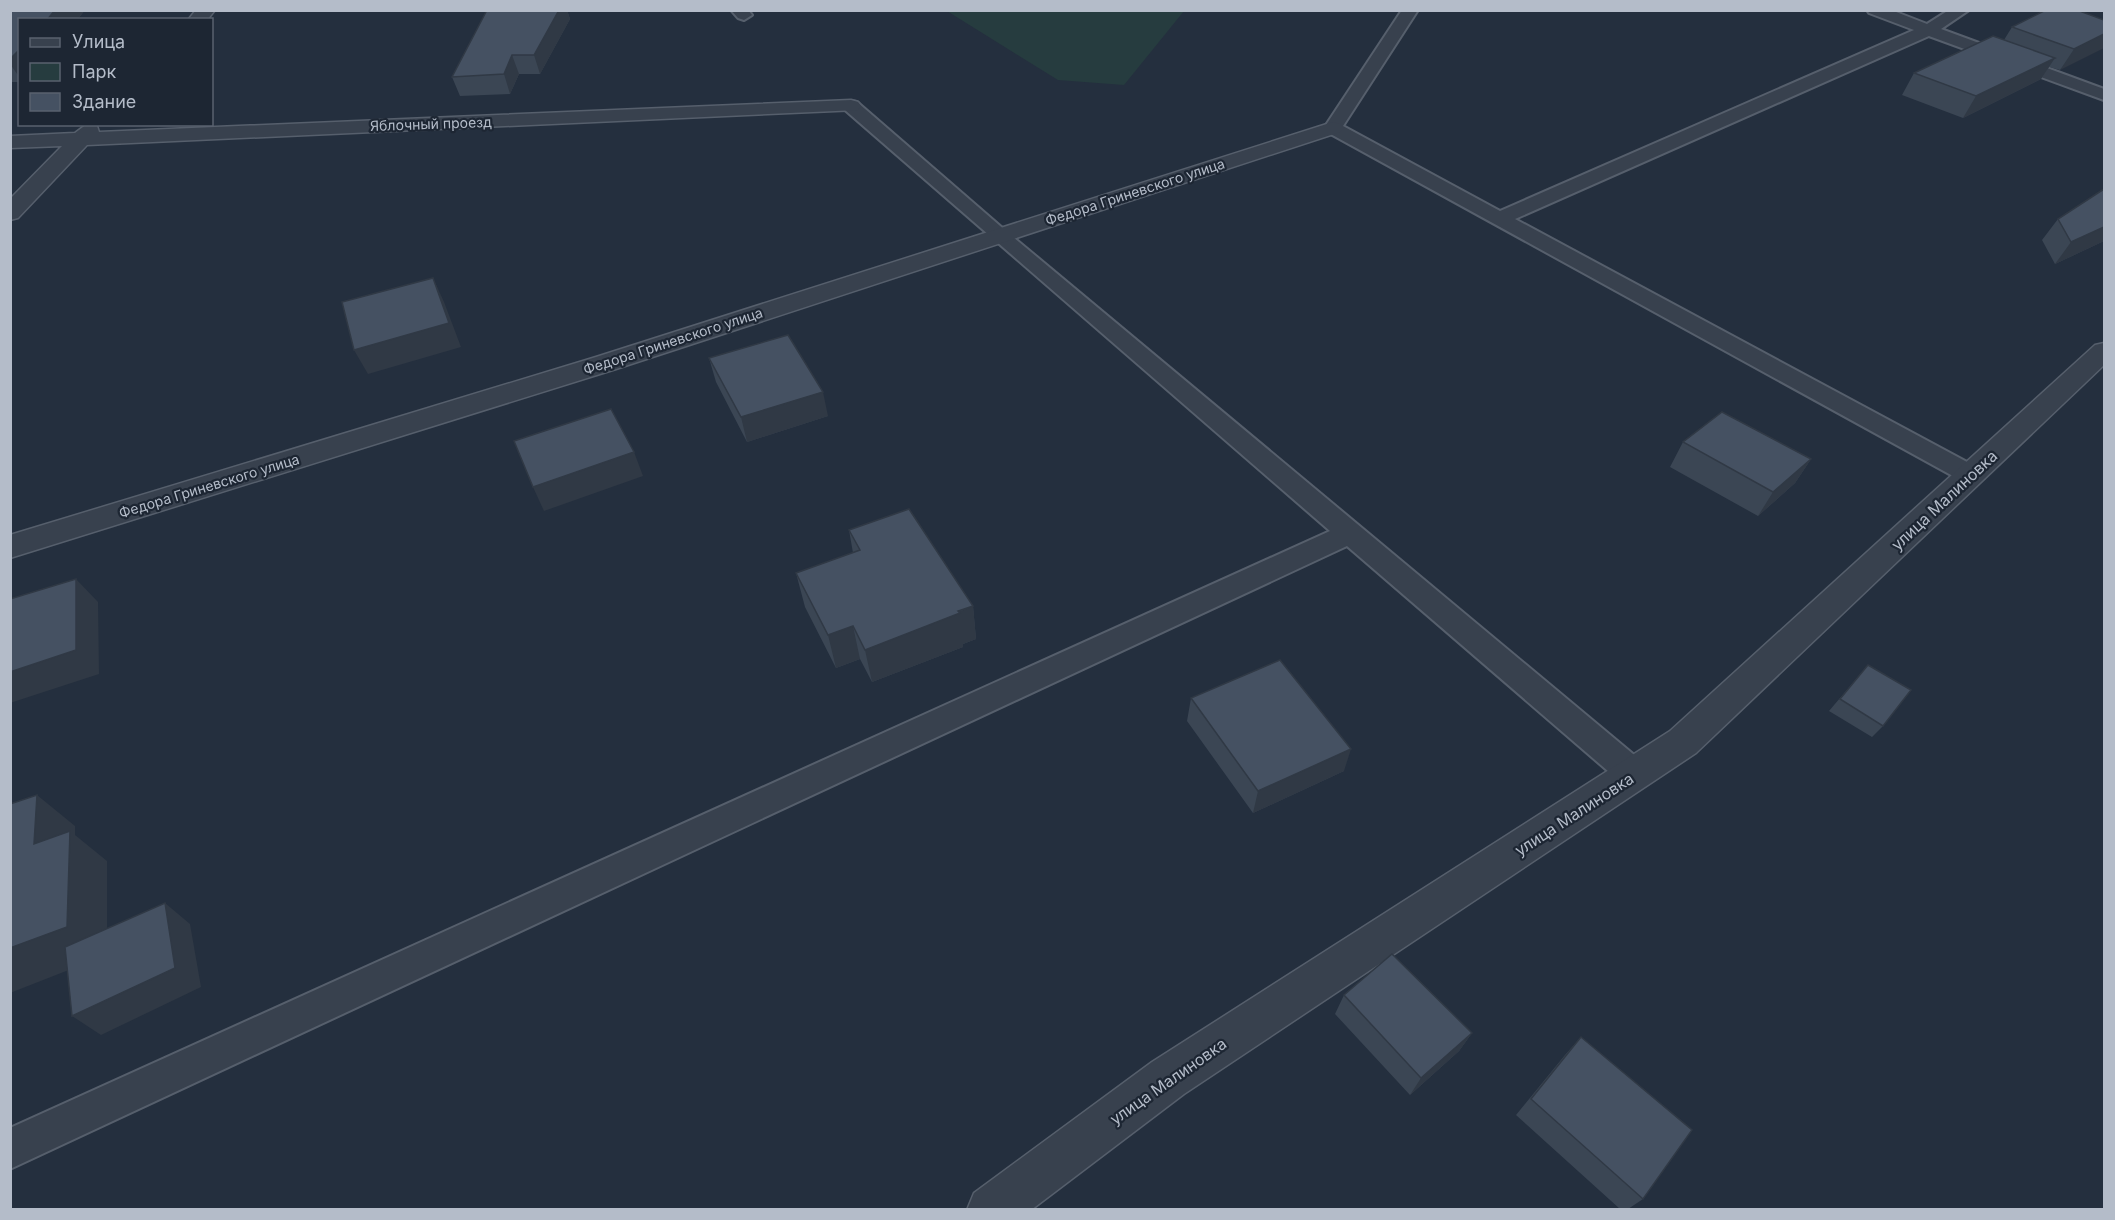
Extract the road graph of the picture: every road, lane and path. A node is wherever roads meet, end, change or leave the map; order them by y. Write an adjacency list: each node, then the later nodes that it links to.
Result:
1 (1410, 10): 7 (lane)
2 (1875, 10): 4 (lane)
3 (1961, 10): 4 (lane)
4 (1928, 30): 5 (lane); 11 (lane)
5 (2104, 95)
6 (851, 106): 8 (street, Яблочный проезд); 12 (lane)
7 (1333, 128): 11 (lane); 12 (street, Федора Гриневского улица)
8 (88, 132): 9 (street, Яблочный проезд); 10 (street)
9 (10, 142)
10 (10, 213)
11 (1500, 219): 14 (lane)
12 (1000, 236): 15 (lane); 16 (street, Федора Гриневского улица)
13 (2104, 351): 14 (street, улица Малиновка)
14 (1971, 475): 17 (street, улица Малиновка)
15 (1351, 533): 17 (lane); 18 (lane)
16 (10, 547)
17 (1634, 774): 19 (street, улица Малиновка)
18 (10, 1149)
19 (991, 1209)

